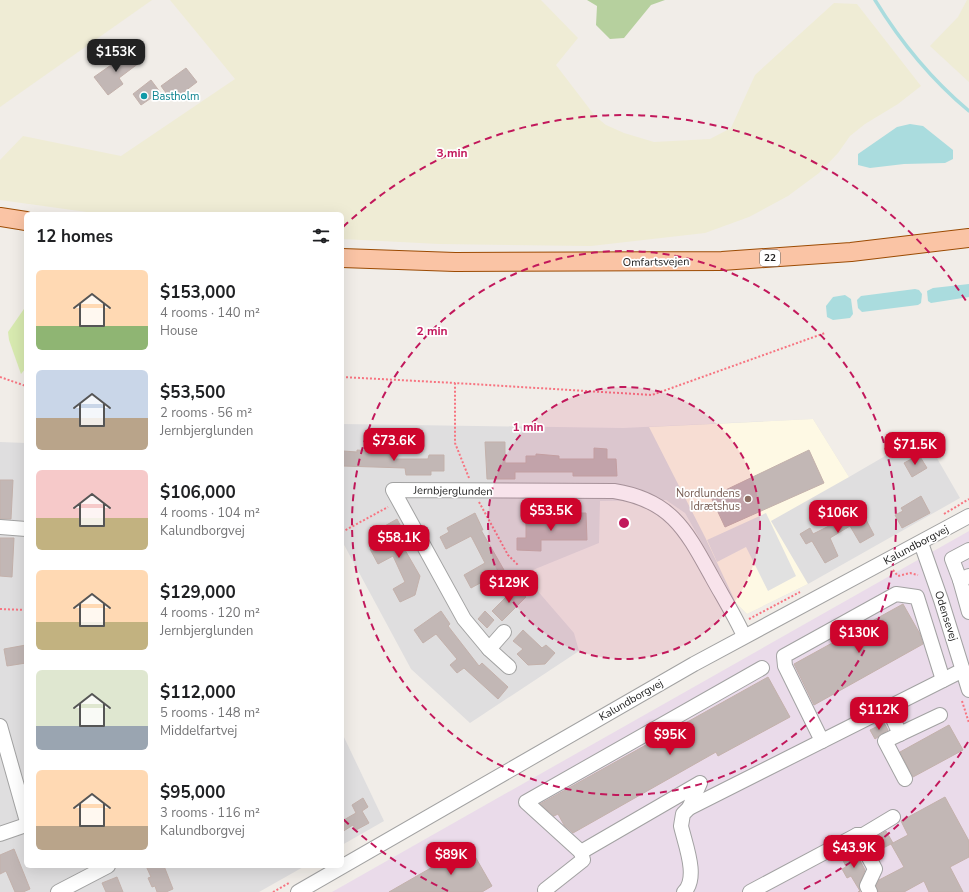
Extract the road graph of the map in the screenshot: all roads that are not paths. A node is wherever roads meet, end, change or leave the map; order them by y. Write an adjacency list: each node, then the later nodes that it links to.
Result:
1 (0, 217): 2 (main road)
2 (24, 221)
3 (969, 238): 4 (main road, Omfartsvejen / 22)
4 (344, 258)
5 (969, 516): 8 (street, Kalundborgvej)
6 (0, 527): 7 (street)
7 (24, 529)
8 (921, 543): 13 (street, Kalundborgvej); 17 (street, Odensevej)
9 (969, 550): 10 (street)
10 (964, 578): 11 (street)
11 (969, 612)
12 (504, 632): 14 (street)
13 (744, 636): 14 (street, Jernbjerglunden); 33 (street, Kalundborgvej)
14 (489, 648): 15 (street, Jernbjerglunden)
15 (509, 667)
16 (762, 668): 32 (street)
17 (963, 670): 18 (street); 19 (street, Odensevej)
18 (943, 680): 20 (street); 24 (street)
19 (969, 690)
20 (888, 708): 23 (street); 24 (street)
21 (940, 715): 23 (street)
22 (0, 726): 27 (street)
23 (900, 734): 25 (street)
24 (816, 744): 26 (street)
25 (905, 780)
26 (689, 808): 32 (street); 39 (street)
27 (24, 811)
28 (893, 817): 31 (street)
29 (24, 826): 30 (street)
30 (0, 834)
31 (857, 835): 40 (street); 41 (street)
32 (581, 852): 36 (street)
33 (344, 866)
34 (104, 868): 37 (street)
35 (340, 868): 38 (street, Kalundborgvej)
36 (545, 890)
37 (58, 892)
38 (298, 892)
39 (684, 892)
40 (750, 892)
41 (870, 892)

